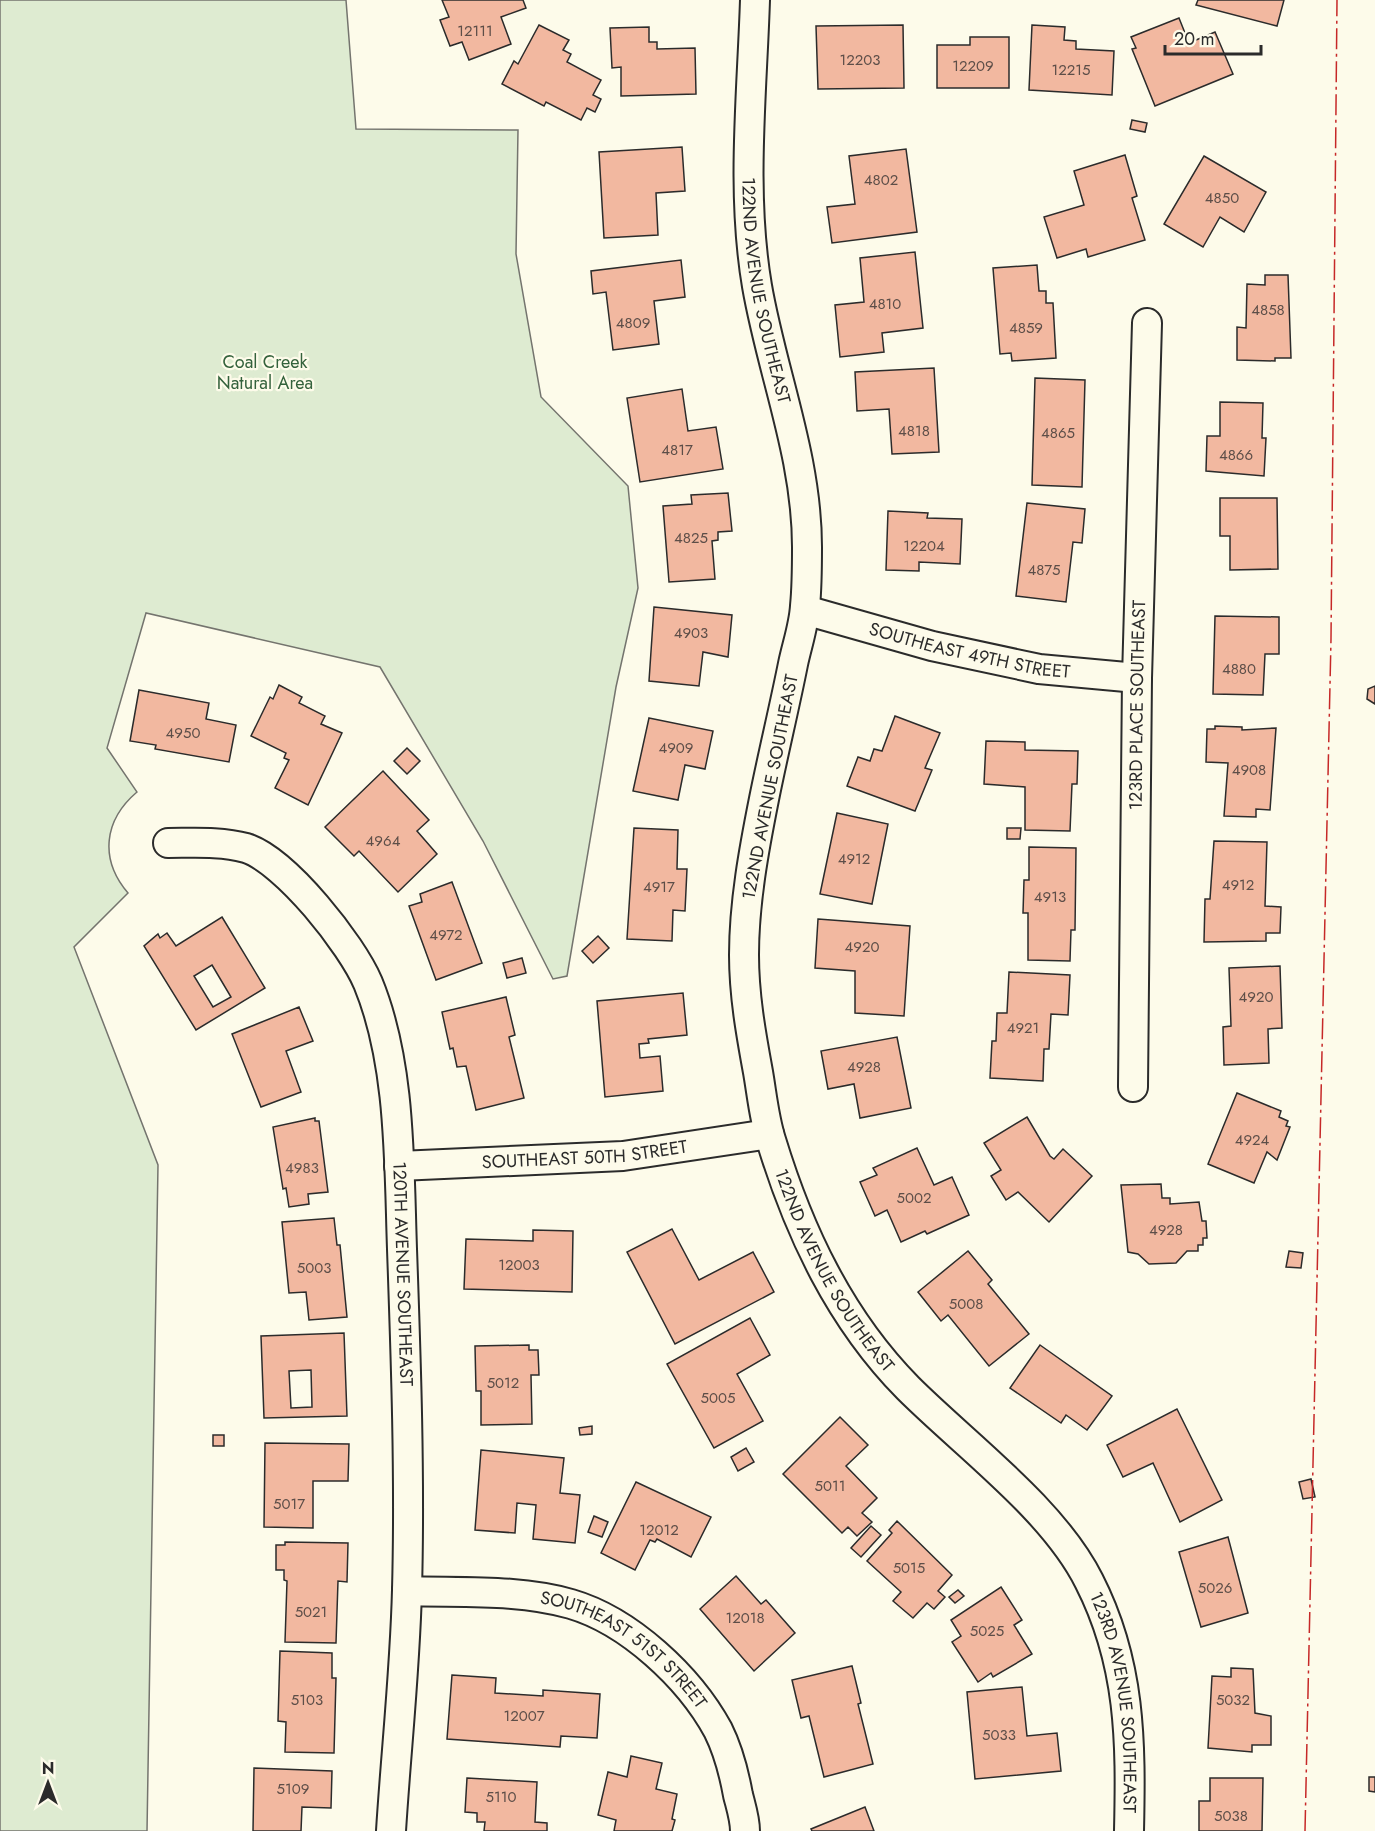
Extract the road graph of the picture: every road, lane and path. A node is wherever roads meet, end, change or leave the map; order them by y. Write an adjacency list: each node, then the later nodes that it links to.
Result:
1 (755, 0): 3 (street, 122ND AVENUE SOUTHEAST)
2 (1147, 323): 4 (street, 123RD PLACE SOUTHEAST)
3 (805, 610): 4 (street, SOUTHEAST 49TH STREET); 7 (street, 122ND AVENUE SOUTHEAST)
4 (1137, 678): 6 (street, 123RD PLACE SOUTHEAST)
5 (168, 843): 8 (street, 120TH AVENUE SOUTHEAST)
6 (1133, 1087)
7 (769, 1134): 8 (street, SOUTHEAST 50TH STREET); 9 (street, 122ND AVENUE SOUTHEAST)
8 (399, 1166): 10 (street, 120TH AVENUE SOUTHEAST)
9 (1087, 1576): 13 (street, 123RD AVENUE SOUTHEAST)
10 (407, 1591): 11 (street, 120TH AVENUE SOUTHEAST); 12 (street, SOUTHEAST 51ST STREET)
11 (391, 1831)
12 (745, 1831)
13 (1129, 1831)

